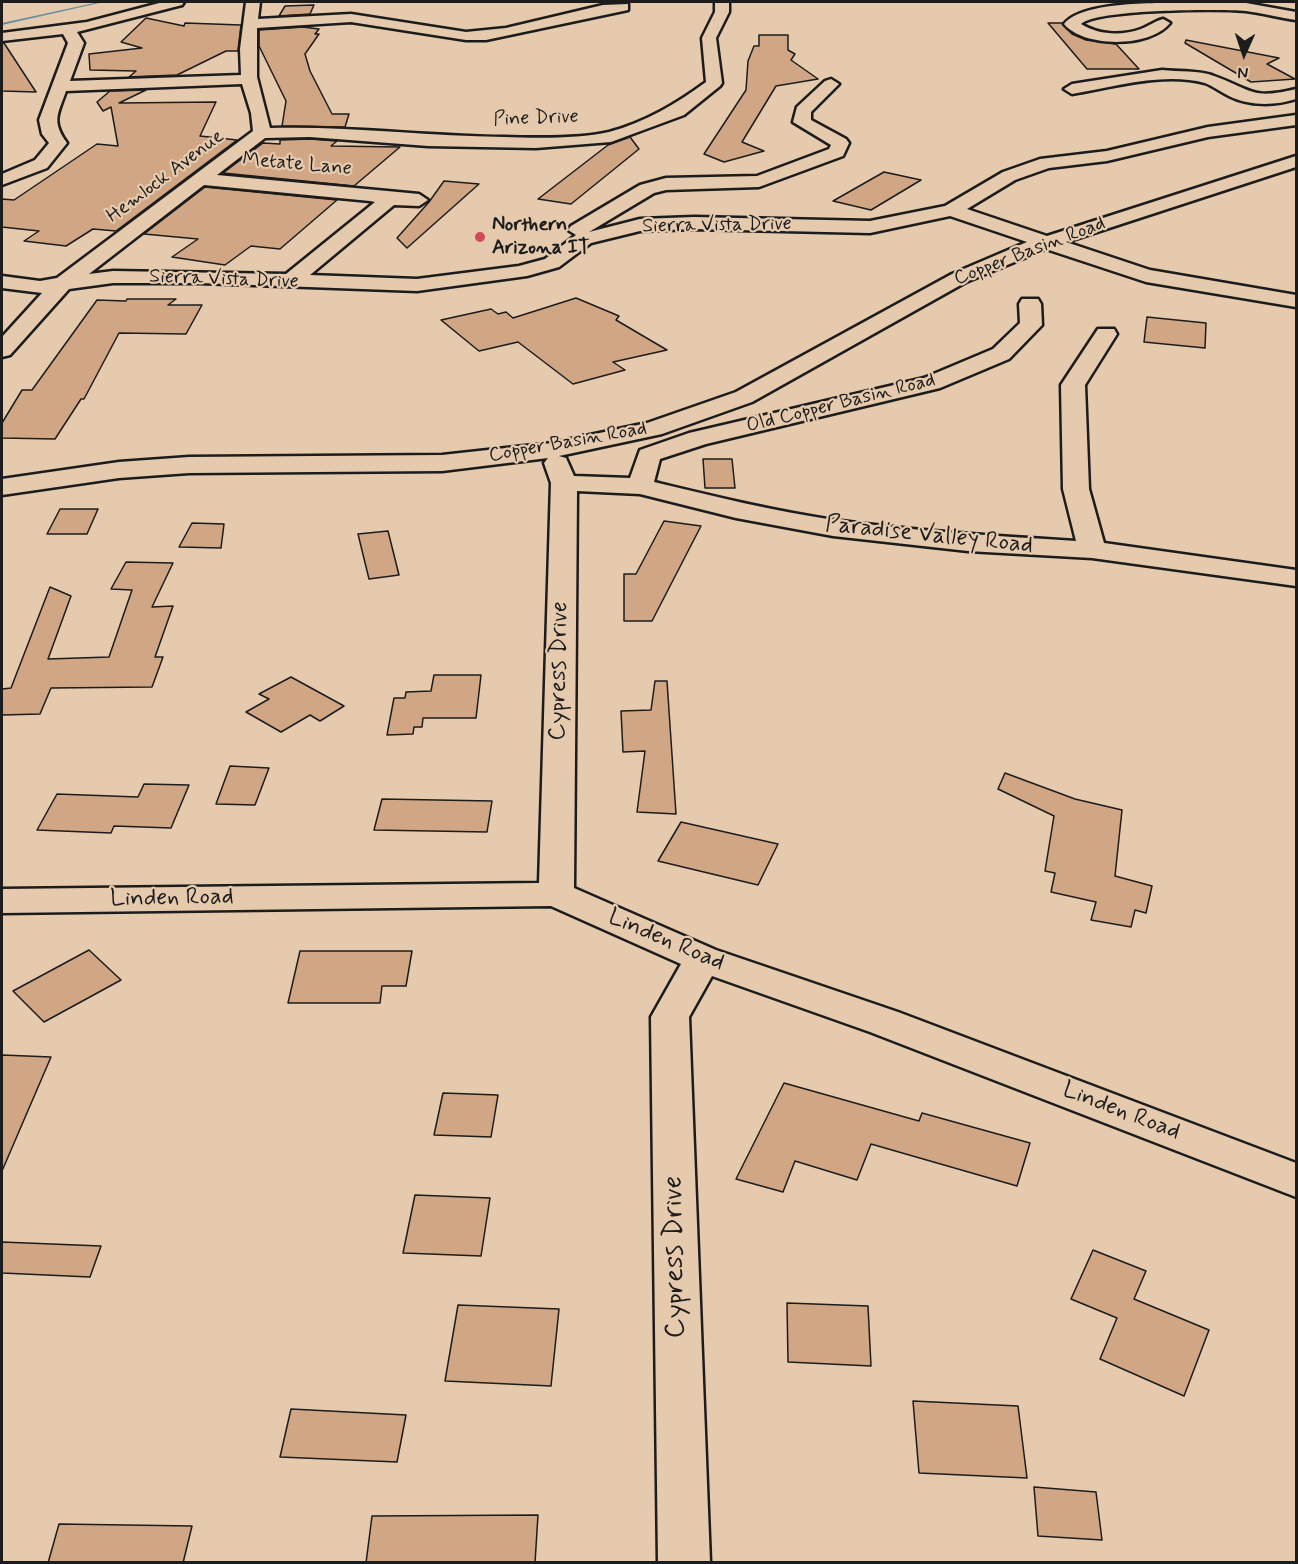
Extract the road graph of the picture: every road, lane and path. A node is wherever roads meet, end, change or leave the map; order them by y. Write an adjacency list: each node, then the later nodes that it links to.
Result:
1 (177, 2): 8 (street)
2 (253, 2): 7 (street, Hemlock Avenue)
3 (722, 2): 16 (street, Pine Drive)
4 (623, 7): 7 (street)
5 (1296, 16): 6 (street)
6 (1163, 23)
7 (252, 24): 10 (street, Hemlock Avenue)
8 (68, 29): 9 (street); 12 (street)
9 (2, 37)
10 (249, 79): 12 (street); 16 (street, Hemlock Avenue)
11 (831, 84): 25 (street)
12 (61, 86): 21 (street)
13 (1072, 89): 14 (street)
14 (1296, 94)
15 (1296, 120): 24 (street, Sierra Vista Drive)
16 (261, 133): 19 (street, Hemlock Avenue)
17 (1296, 161): 18 (street, Copper Basin Road)
18 (1260, 172): 20 (street); 26 (street, Copper Basin Road)
19 (199, 179): 22 (street, Metate Lane); 29 (street, Hemlock Avenue)
20 (1296, 179)
21 (2, 180)
22 (390, 199): 23 (street, Metate Lane); 28 (street)
23 (419, 200)
24 (951, 210): 25 (street, Sierra Vista Drive); 26 (street)
25 (584, 239): 28 (street, Sierra Vista Drive)
26 (1047, 243): 30 (street); 34 (street, Copper Basin Road)
27 (2, 282): 29 (street, Sierra Vista Drive)
28 (289, 282): 29 (street, Sierra Vista Drive)
29 (60, 286): 33 (street, Hemlock Avenue)
30 (1296, 301)
31 (1030, 304): 36 (street, Old Copper Basin Road)
32 (1106, 334): 38 (street)
33 (2, 350)
34 (552, 450): 35 (street, Cypress Drive); 37 (street, Copper Basin Road)
35 (564, 483): 36 (street, Paradise Valley Road); 40 (street, Cypress Drive)
36 (640, 486): 38 (street, Paradise Valley Road)
37 (2, 487)
38 (1092, 550): 39 (street, Paradise Valley Road)
39 (1296, 578)
40 (556, 894): 41 (street, Linden Road); 42 (street, Linden Road)
41 (2, 901)
42 (703, 959): 43 (street, Linden Road); 44 (street, Cypress Drive)
43 (1296, 1180)
44 (684, 1563)

